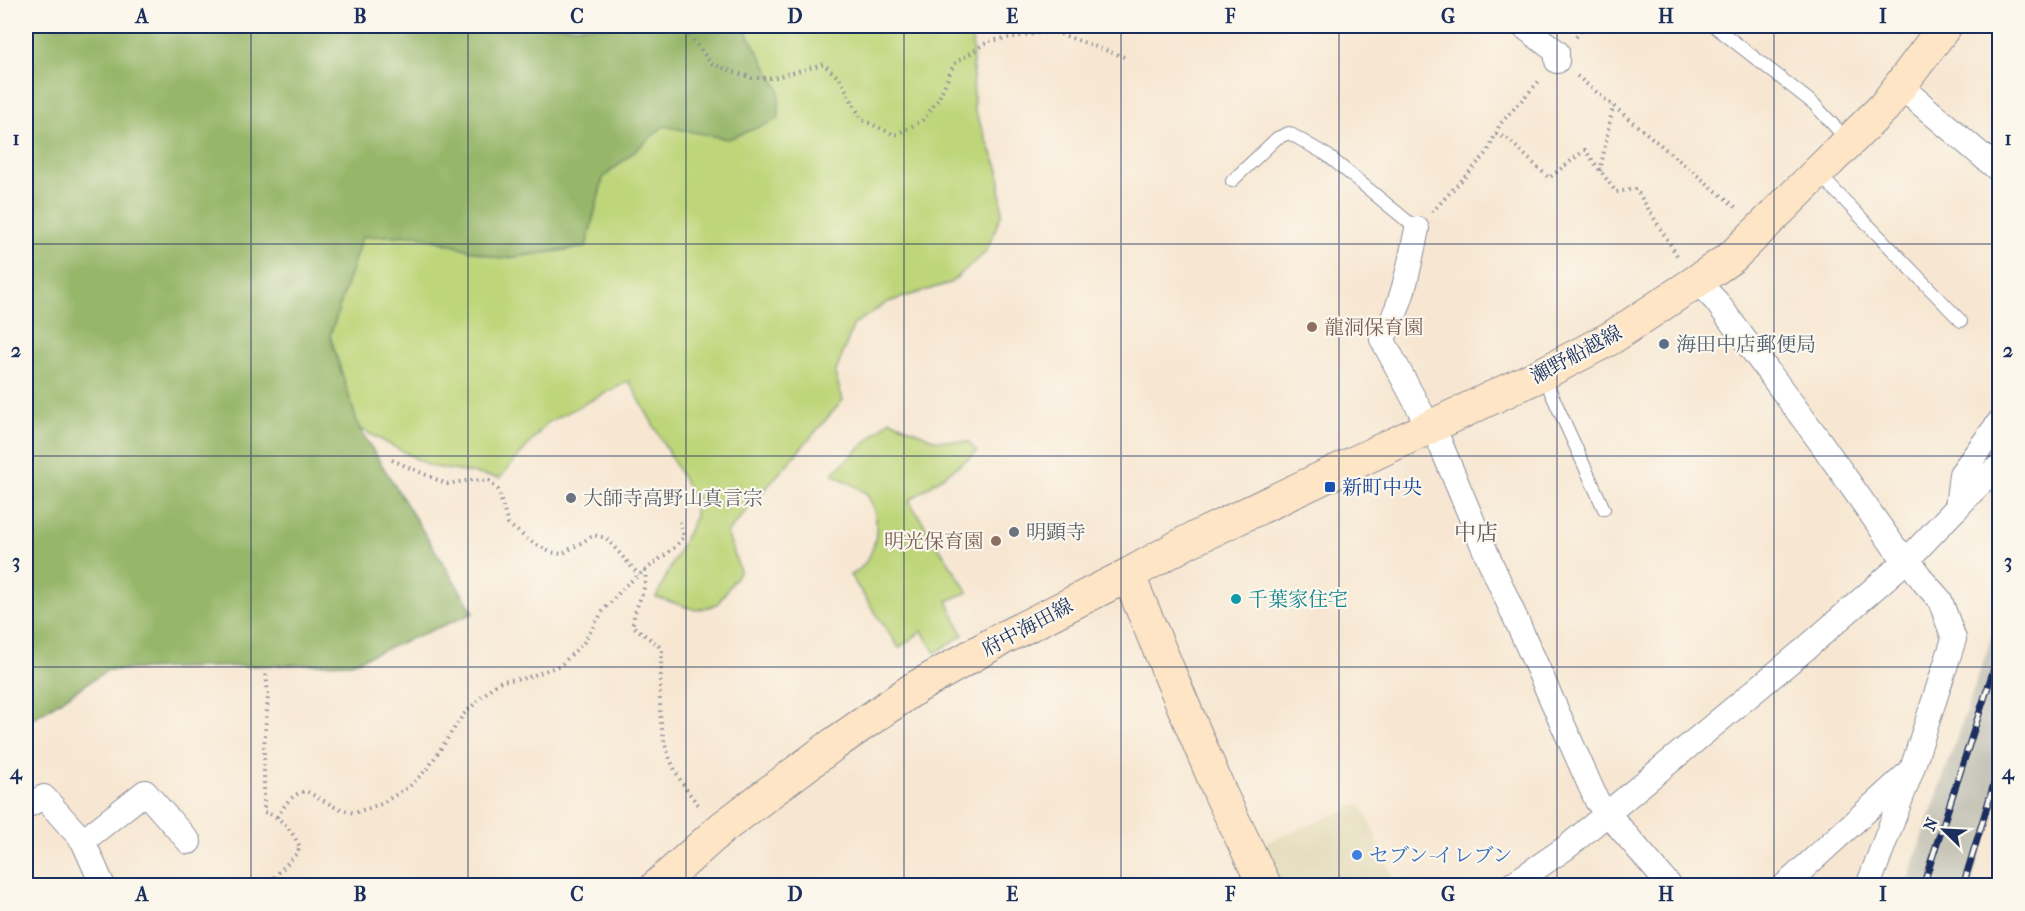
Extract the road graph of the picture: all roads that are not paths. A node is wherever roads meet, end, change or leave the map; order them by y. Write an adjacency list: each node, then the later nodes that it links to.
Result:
1 (1523, 26): 4 (street)
2 (1714, 26): 6 (lane)
3 (1945, 26): 5 (main road, 瀬野船越線)
4 (1557, 61)
5 (1900, 86): 6 (main road, 瀬野船越線); 7 (street)
6 (1849, 141): 8 (main road, 瀬野船越線)
7 (2000, 171)
8 (1818, 173): 11 (main road, 瀬野船越線); 12 (lane)
9 (1232, 182): 10 (lane)
10 (1417, 229): 14 (street)
11 (1695, 282): 13 (main road, 瀬野船越線); 19 (street)
12 (1961, 321)
13 (1542, 374): 14 (main road, 瀬野船越線); 17 (lane)
14 (1431, 427): 20 (main road, 瀬野船越線); 23 (street)
15 (1996, 430): 18 (street)
16 (2000, 466): 18 (street)
17 (1604, 508)
18 (1957, 508): 19 (street)
19 (1908, 559): 21 (street); 23 (street)
20 (1128, 575): 27 (main road, 府中海田線); 28 (main road)
21 (1912, 770): 31 (street); 32 (street)
22 (26, 806): 24 (street)
23 (1608, 814): 29 (street); 30 (street)
24 (83, 841): 25 (street); 26 (street)
25 (189, 842)
26 (103, 885)
27 (657, 885)
28 (1265, 885)
29 (1510, 885)
30 (1670, 885)
31 (1784, 885)
32 (1868, 885)

